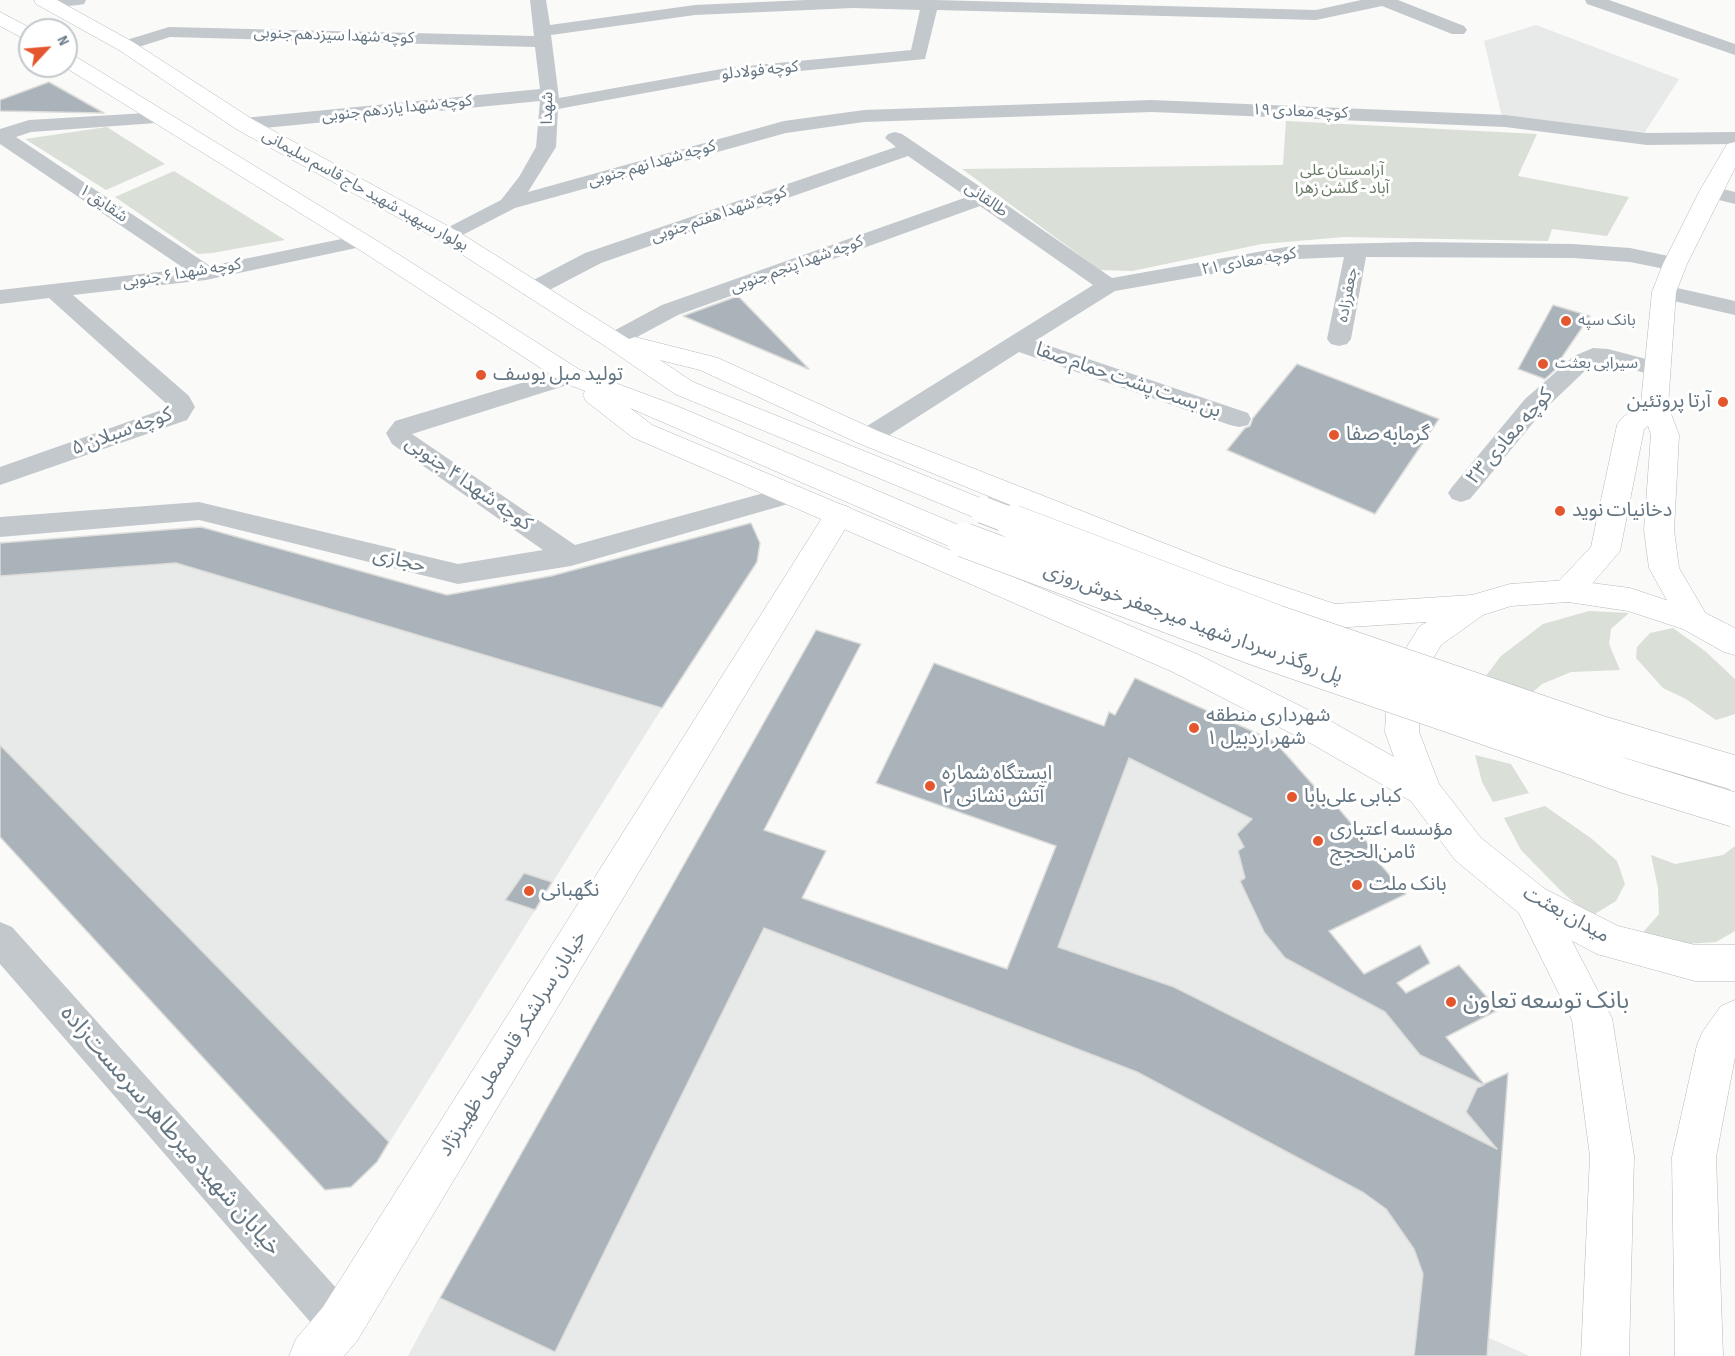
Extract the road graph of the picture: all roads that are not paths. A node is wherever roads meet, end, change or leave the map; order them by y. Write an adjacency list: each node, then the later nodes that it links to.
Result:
1 (78, 0): 6 (street)
2 (538, 0): 12 (street, شهدا)
3 (1383, 0): 8 (street, کوچه شهدا سیزدهم جنوبی); 11 (street)
4 (1593, 0): 14 (street)
5 (852, 1): 7 (street, کوچه شهدا سیزدهم جنوبی); 12 (street, کوچه شهدا سیزدهم جنوبی)
6 (46, 2): 13 (main road, بولوار سپهبد شهید حاج قاسم سلیمانی)
7 (930, 5): 8 (street, کوچه شهدا سیزدهم جنوبی); 16 (street, کوچه فولادلو)
8 (1098, 5)
9 (0, 18): 10 (main road)
10 (18, 29)
11 (1458, 30)
12 (543, 37): 13 (street, کوچه شهدا سیزدهم جنوبی); 16 (street, شهدا)
13 (126, 46): 19 (main road, بولوار سپهبد شهید حاج قاسم سلیمانی)
14 (1735, 50)
15 (78, 65): 18 (main road)
16 (551, 100): 19 (street, کوچه شهدا یازدهم جنوبی); 27 (street, شهدا)
17 (864, 116): 21 (street, کوچه معادی ۱۹); 22 (street, طالقانی); 27 (street, کوچه شهدا نهم جنوبی)
18 (163, 118): 20 (street); 29 (main road)
19 (244, 124): 28 (main road, بولوار سپهبد شهید حاج قاسم سلیمانی)
20 (0, 136): 32 (street, شقایق ۱)
21 (1735, 138)
22 (910, 149): 25 (street, طالقانی); 34 (street, کوچه شهدا هفتم جنوبی)
23 (1735, 149): 24 (main road)
24 (1710, 192): 26 (street); 31 (main road)
25 (984, 198): 33 (street, طالقانی); 40 (street, کوچه شهدا پنجم جنوبی)
26 (1735, 198)
27 (508, 204): 28 (street, کوچه شهدا نهم جنوبی)
28 (449, 236): 34 (main road, بولوار سپهبد شهید حاج قاسم سلیمانی)
29 (362, 241): 32 (street, کوچه شهدا ۶ جنوبی); 43 (main road)
30 (1356, 251): 31 (street, کوچه معادی ۲۱); 33 (street, کوچه معادی ۲۱); 39 (street, جعفرزاده)
31 (1675, 264): 36 (main road)
32 (206, 273): 35 (street, کوچه شهدا ۶ جنوبی)
33 (1108, 285): 41 (street, کوچه معادی ۲۱)
34 (532, 290): 40 (main road, بولوار سپهبد شهید حاج قاسم سلیمانی)
35 (56, 292): 37 (street, کوچه شهدا ۶ جنوبی); 48 (street, کوچه سبلان ۵)
36 (1664, 292): 38 (street); 42 (main road)
37 (0, 297)
38 (1735, 308)
39 (1340, 339)
40 (614, 340): 44 (main road, بولوار سپهبد شهید حاج قاسم سلیمانی); 47 (main road)
41 (1017, 343): 46 (street, بن بست پشت حمام صفا); 47 (street, کوچه معادی ۲۱)
42 (1657, 369): 45 (main road); 50 (street, کوچه معادی ۲۳)
43 (571, 375): 49 (main road); 53 (street, کوچه شهدا ۴ جنوبی); 62 (main road, پل روگذر سردار شهید میرجعفر خوش‌روزی, bridge)
44 (684, 388): 60 (main road, پل روگذر سردار شهید میرجعفر خوش‌روزی, bridge)
45 (1653, 406): 55 (main road); 57 (main road)
46 (1239, 419)
47 (868, 437): 54 (main road)
48 (0, 476)
49 (793, 494): 51 (main road); 53 (street, حجازی)
50 (1461, 494)
51 (839, 514): 59 (main road); 67 (main road, خیابان سرلشکر قاسمعلی ظهیرنژاد)
52 (0, 527): 53 (street, حجازی)
53 (571, 556)
54 (1211, 574): 56 (main road); 59 (main road)
55 (1568, 591): 56 (main road, میدان بعثت); 57 (main road, میدان بعثت)
56 (1472, 607): 61 (main road, میدان بعثت)
57 (1694, 621): 58 (main road, میدان بعثت)
58 (1735, 643)
59 (1185, 663): 61 (main road)
60 (1735, 773)
61 (1424, 791): 63 (main road, میدان بعثت)
62 (1735, 810)
63 (1532, 901): 65 (main road, میدان بعثت); 69 (main road)
64 (0, 938): 67 (street, خیابان شهید میرطاهر سرمست‌زاده)
65 (1735, 963)
66 (1735, 1019): 70 (main road)
67 (340, 1324): 68 (main road, خیابان سرلشکر قاسمعلی ظهیرنژاد)
68 (313, 1356)
69 (1605, 1356)
70 (1699, 1356)

